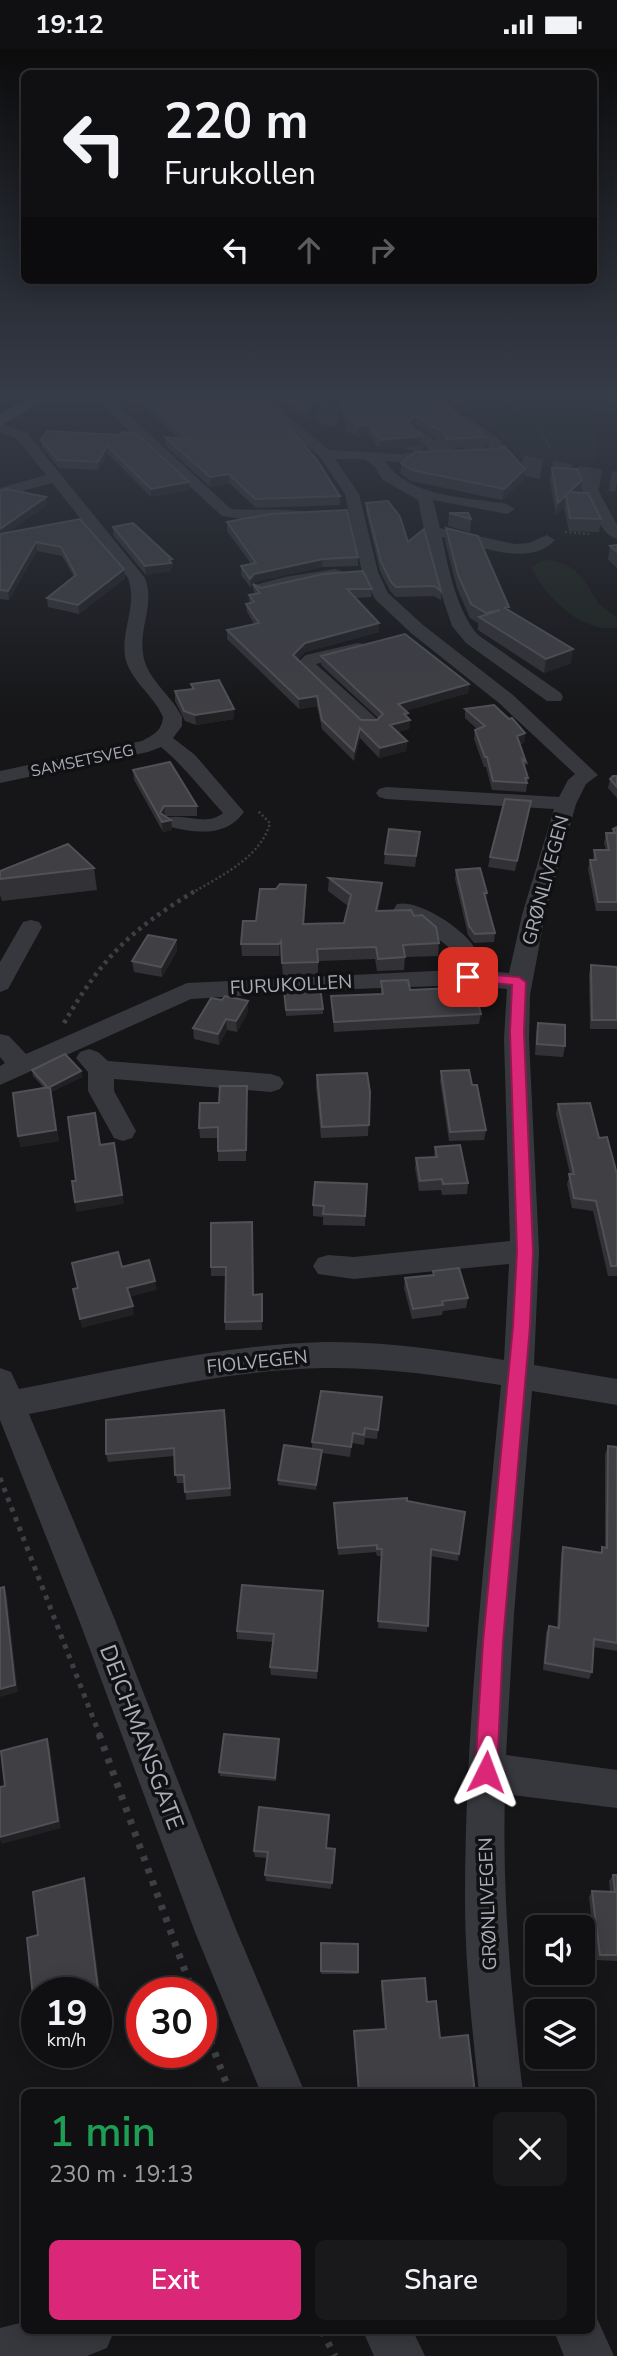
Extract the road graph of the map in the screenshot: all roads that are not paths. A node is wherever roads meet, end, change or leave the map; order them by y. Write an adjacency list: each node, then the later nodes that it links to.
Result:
1 (76, 503): 21 (street)
2 (214, 503): 8 (street)
3 (351, 503): 14 (street, GRØNLIVEGEN)
4 (426, 503): 9 (street)
5 (473, 503): 7 (street)
6 (598, 503): 10 (street)
7 (507, 509)
8 (318, 513)
9 (433, 530): 11 (street); 12 (street)
10 (617, 534)
11 (547, 540)
12 (437, 548): 13 (street); 19 (street)
13 (506, 563)
14 (370, 572): 15 (street); 16 (street, GRØNLIVEGEN)
15 (261, 589)
16 (417, 629): 17 (street); 24 (street, GRØNLIVEGEN)
17 (398, 636)
18 (378, 642): 20 (street)
19 (554, 698)
20 (370, 723)
21 (163, 739): 22 (street, SAMSETSVEG); 25 (street)
22 (0, 777)
23 (386, 793): 24 (street)
24 (566, 804): 29 (street, GRØNLIVEGEN)
25 (174, 822)
26 (405, 909): 28 (street)
27 (31, 927): 30 (street)
28 (468, 977): 29 (street, FURUKOLLEN); 31 (street, FURUKOLLEN)
29 (519, 982): 37 (street, GRØNLIVEGEN)
30 (0, 984)
31 (72, 1041): 33 (street); 34 (street, FURUKOLLEN)
32 (0, 1042): 34 (street, FURUKOLLEN)
33 (101, 1069): 35 (street); 36 (street)
34 (11, 1070)
35 (271, 1083)
36 (123, 1131)
37 (525, 1251): 38 (street); 39 (street, GRØNLIVEGEN)
38 (328, 1266)
39 (516, 1376): 40 (street, FIOLVEGEN); 41 (street, FIOLVEGEN); 42 (street, GRØNLIVEGEN)
40 (617, 1392)
41 (4, 1397): 44 (street, DEICHMANSGATE)
42 (486, 1772): 43 (street); 45 (street, GRØNLIVEGEN)
43 (617, 1790)
44 (281, 2089)
45 (500, 2089)
46 (78, 2334): 49 (street)
47 (389, 2334): 50 (street)
48 (579, 2334): 51 (street)
49 (0, 2353)
50 (400, 2356)
51 (589, 2356)

